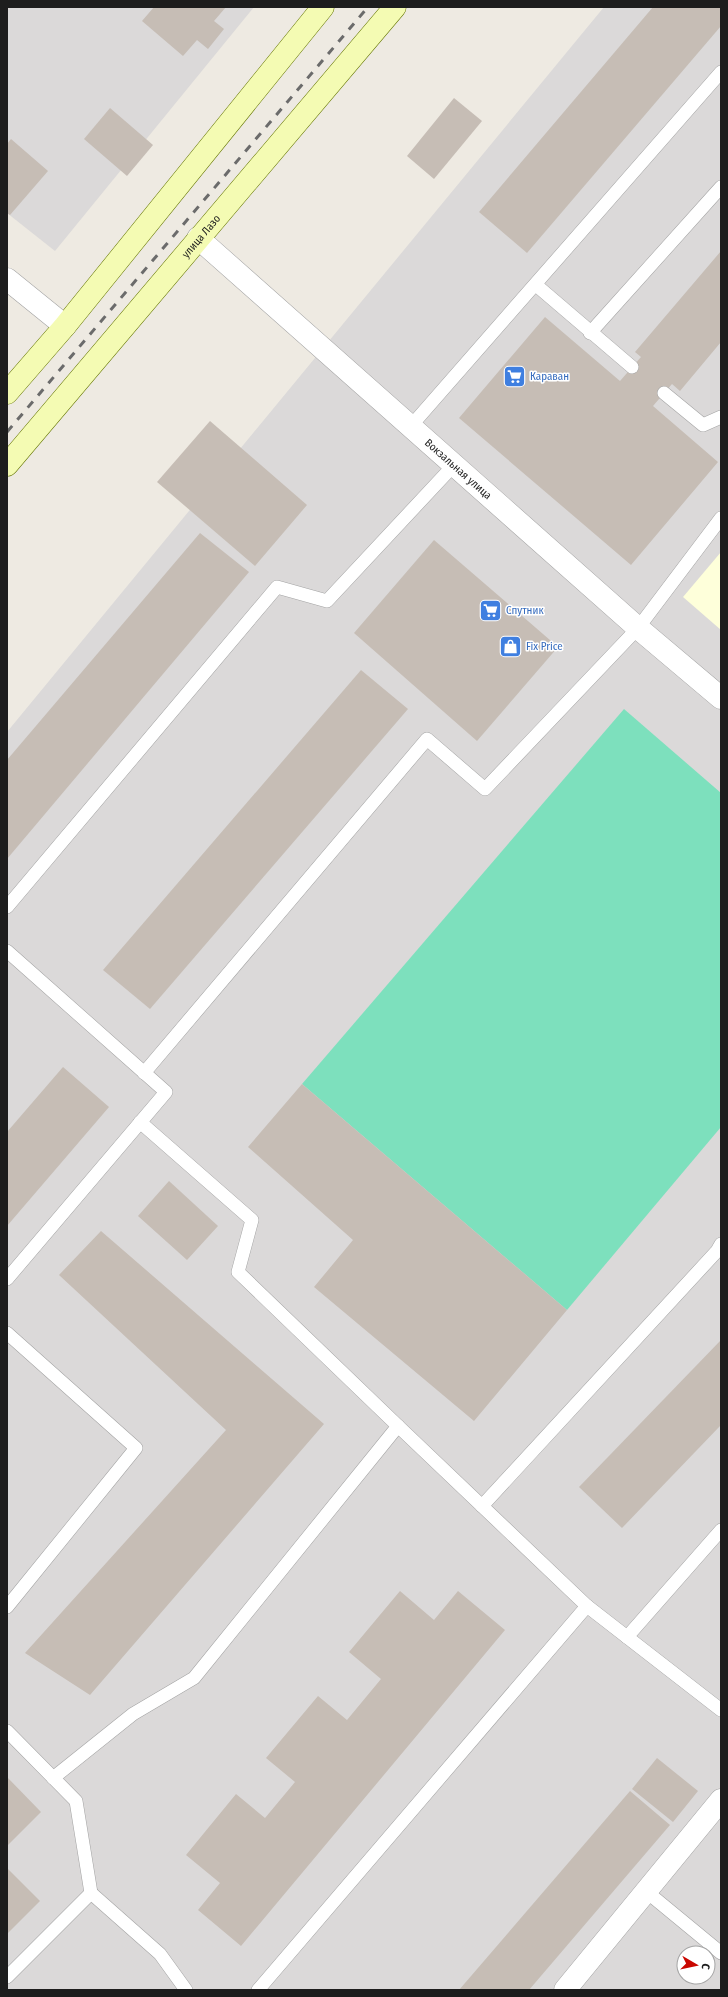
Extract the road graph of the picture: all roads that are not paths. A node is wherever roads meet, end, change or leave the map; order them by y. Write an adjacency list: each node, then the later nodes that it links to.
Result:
1 (395, 7): 5 (main road, улица Лазо)
2 (317, 9): 8 (main road)
3 (721, 72): 7 (lane)
4 (721, 187): 9 (lane)
5 (198, 238): 14 (street, Вокзальная улица); 15 (main road, улица Лазо)
6 (7, 279): 8 (street)
7 (536, 285): 9 (lane); 14 (lane)
8 (65, 326): 11 (main road)
9 (590, 333): 10 (lane)
10 (632, 367)
11 (7, 392)
12 (664, 393): 13 (lane)
13 (721, 418)
14 (411, 426): 16 (street, Вокзальная улица)
15 (7, 465)
16 (454, 465): 18 (street, Вокзальная улица); 20 (lane)
17 (721, 518): 18 (lane)
18 (638, 628): 19 (street, Вокзальная улица); 22 (lane)
19 (721, 698)
20 (7, 907)
21 (7, 951): 22 (lane)
22 (144, 1072): 23 (lane)
23 (140, 1122): 25 (lane); 27 (lane)
24 (721, 1244): 28 (lane)
25 (7, 1279)
26 (7, 1333): 31 (lane)
27 (398, 1426): 28 (lane); 35 (lane)
28 (482, 1506): 30 (lane)
29 (721, 1530): 32 (lane)
30 (587, 1606): 32 (lane); 42 (lane)
31 (7, 1607)
32 (627, 1637): 33 (lane)
33 (721, 1710)
34 (7, 1731): 35 (lane)
35 (53, 1778): 38 (lane)
36 (721, 1800): 37 (street)
37 (647, 1892): 39 (lane); 43 (street)
38 (91, 1893): 40 (lane); 41 (lane)
39 (721, 1952)
40 (7, 1977)
41 (186, 1990)
42 (258, 1990)
43 (565, 1990)

